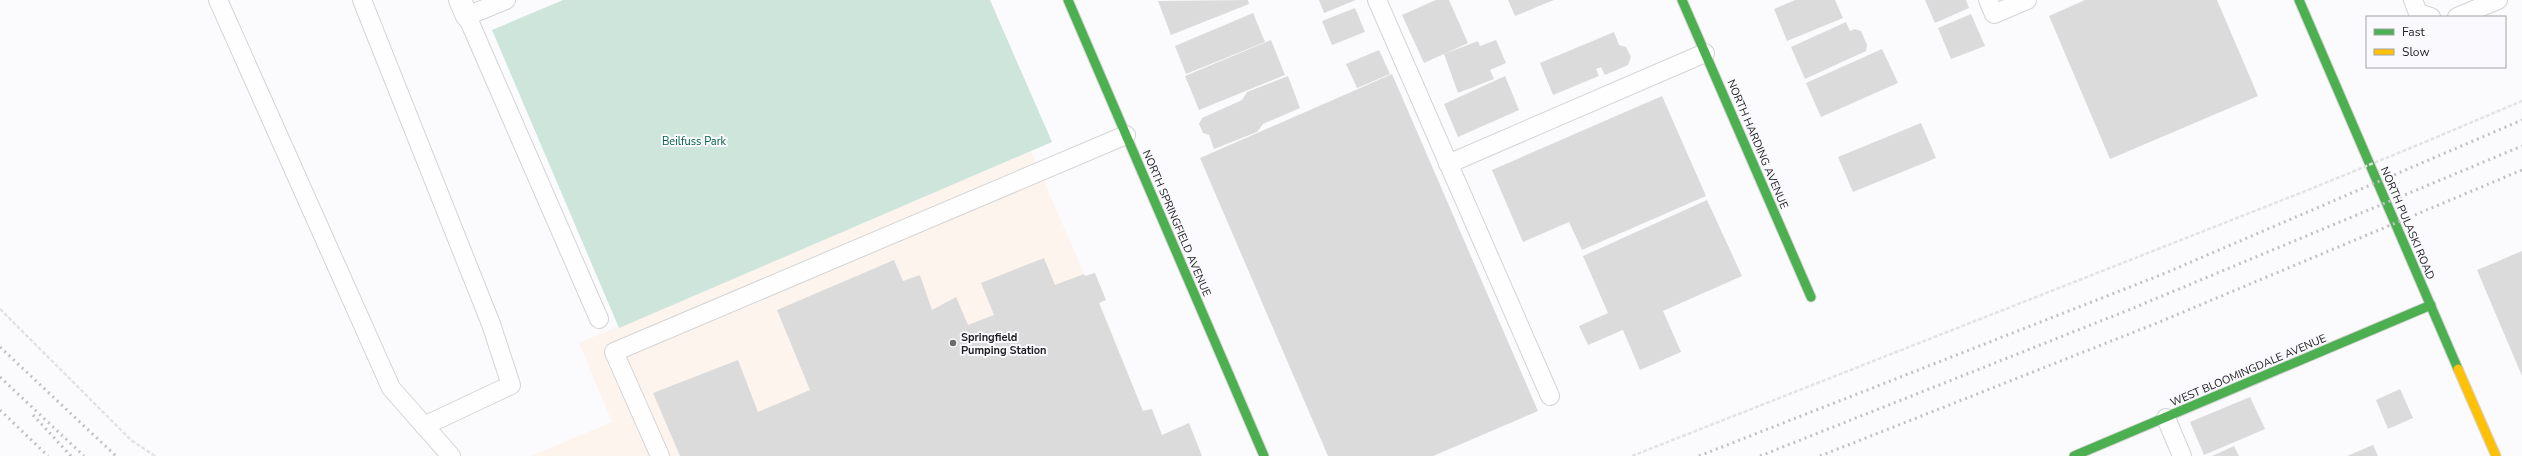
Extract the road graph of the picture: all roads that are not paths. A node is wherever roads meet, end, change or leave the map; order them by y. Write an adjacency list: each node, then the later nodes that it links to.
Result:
1 (218, 0): 23 (lane)
2 (362, 0): 23 (lane)
3 (506, 0): 12 (lane)
4 (1068, 0): 16 (street, NORTH SPRINGFIELD AVENUE)
5 (1377, 0): 17 (lane)
6 (1682, 0): 15 (street, NORTH HARDING AVENUE)
7 (1988, 0): 8 (lane)
8 (2026, 0)
9 (2299, 0): 19 (street, NORTH PULASKI ROAD)
10 (2413, 0): 13 (lane)
11 (2498, 0): 14 (lane)
12 (464, 8): 20 (lane)
13 (2428, 16)
14 (2459, 16)
15 (1705, 53): 17 (lane); 18 (street, NORTH HARDING AVENUE)
16 (1126, 135): 25 (lane); 26 (street, NORTH SPRINGFIELD AVENUE)
17 (1448, 164): 21 (lane)
18 (1811, 297)
19 (2430, 305): 22 (street, WEST BLOOMINGDALE AVENUE); 29 (street, NORTH PULASKI ROAD)
20 (599, 319)
21 (1550, 396)
22 (2166, 418): 27 (street, WEST BLOOMINGDALE AVENUE); 28 (lane)
23 (424, 426): 24 (lane)
24 (451, 456)
25 (660, 456)
26 (1264, 456)
27 (2074, 456)
28 (2182, 456)
29 (2496, 456)

